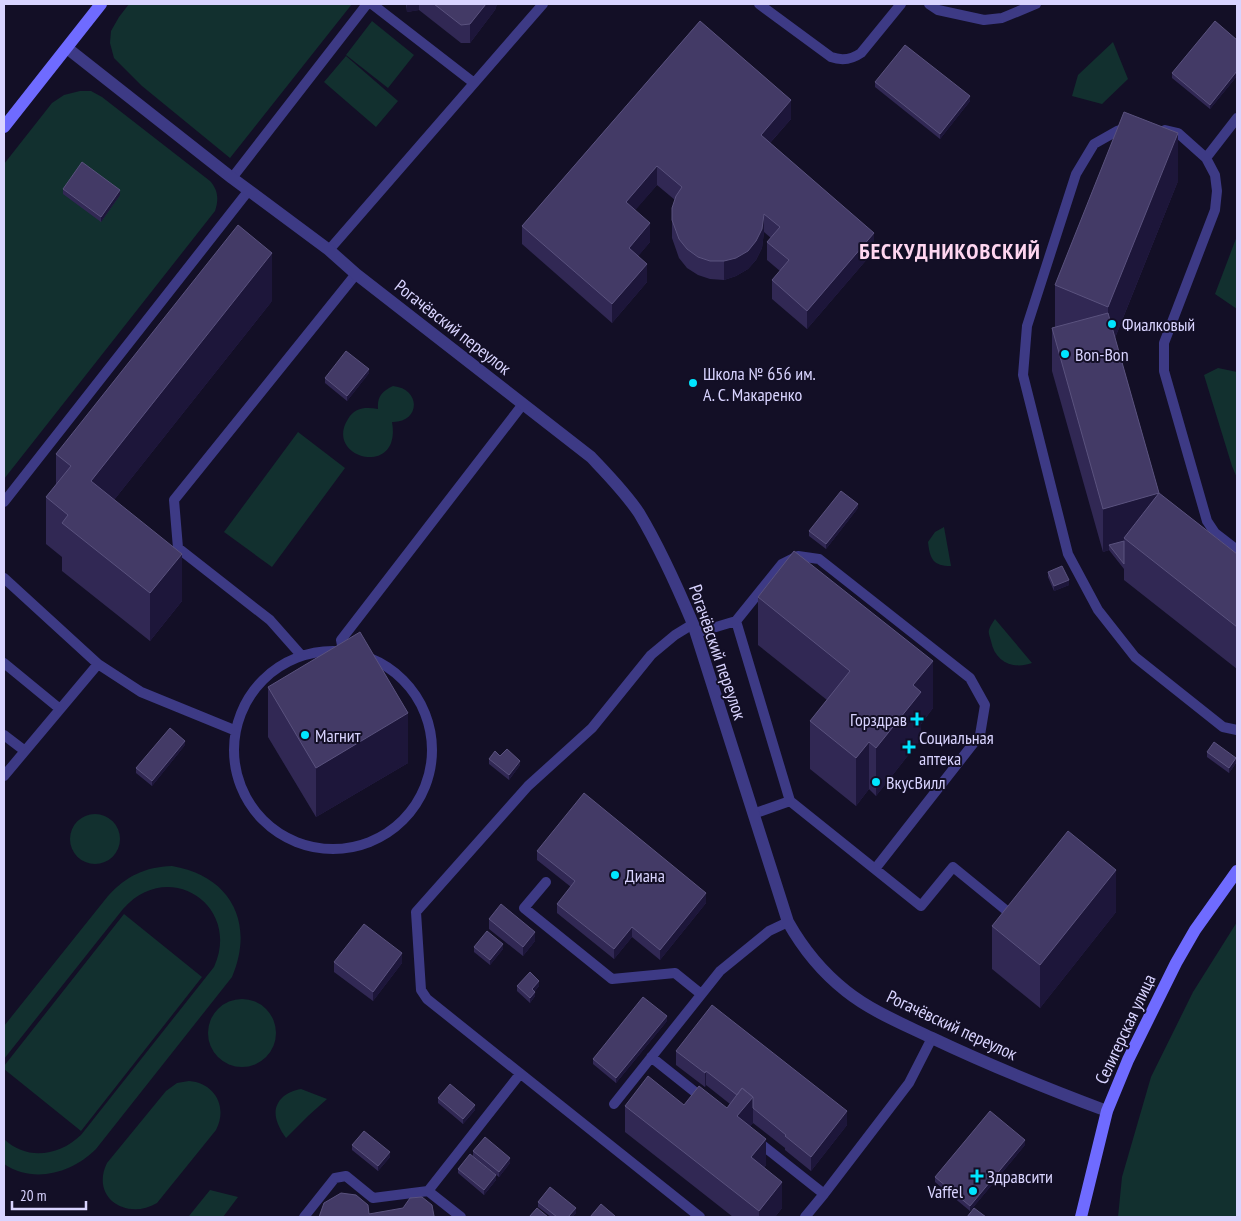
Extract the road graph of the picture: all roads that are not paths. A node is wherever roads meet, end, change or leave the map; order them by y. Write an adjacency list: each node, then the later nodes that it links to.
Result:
1 (101, 4): 9 (street)
2 (367, 4): 16 (lane)
3 (372, 4): 10 (lane)
4 (543, 4): 10 (lane)
5 (759, 4): 6 (lane)
6 (901, 4)
7 (929, 4): 8 (lane)
8 (1036, 4)
9 (66, 48): 13 (street); 16 (street, Рогачёвский переулок)
10 (474, 83): 18 (lane)
11 (1237, 118): 15 (lane)
12 (1141, 125): 32 (lane)
13 (4, 127)
14 (1155, 127): 15 (lane)
15 (1206, 158): 22 (lane)
16 (232, 178): 17 (street, Рогачёвский переулок)
17 (249, 190): 18 (street, Рогачёвский переулок); 21 (lane)
18 (329, 250): 19 (street, Рогачёвский переулок)
19 (356, 274): 20 (street, Рогачёвский переулок); 27 (lane)
20 (522, 404): 25 (street, Рогачёвский переулок); 26 (lane)
21 (4, 502)
22 (1237, 550)
23 (4, 578): 29 (lane)
24 (736, 621): 25 (lane); 36 (lane); 38 (lane)
25 (695, 629): 37 (street, Рогачёвский переулок); 46 (lane)
26 (342, 650): 27 (lane); 31 (lane)
27 (301, 655): 31 (lane)
28 (4, 663): 30 (lane)
29 (98, 664): 30 (lane); 31 (lane)
30 (60, 709): 34 (lane)
31 (234, 730)
32 (1237, 730)
33 (4, 735): 34 (lane)
34 (25, 751): 35 (lane)
35 (4, 776)
36 (790, 801): 37 (lane); 38 (lane)
37 (753, 814): 42 (street, Рогачёвский переулок)
38 (875, 868): 41 (lane)
39 (1237, 871): 49 (street, Селигерская улица)
40 (546, 882): 43 (lane)
41 (1013, 916)
42 (788, 922): 43 (lane); 44 (street, Рогачёвский переулок)
43 (702, 994): 45 (lane)
44 (932, 1038): 49 (street, Рогачёвский переулок); 52 (lane)
45 (651, 1057): 47 (lane); 48 (lane)
46 (520, 1074): 51 (lane); 55 (lane)
47 (614, 1104)
48 (712, 1106)
49 (1106, 1111): 57 (street, Селигерская улица)
50 (746, 1132): 52 (lane)
51 (428, 1191): 53 (lane); 54 (lane)
52 (824, 1194): 56 (lane)
53 (304, 1217)
54 (461, 1217)
55 (700, 1217)
56 (805, 1217)
57 (1081, 1217)

